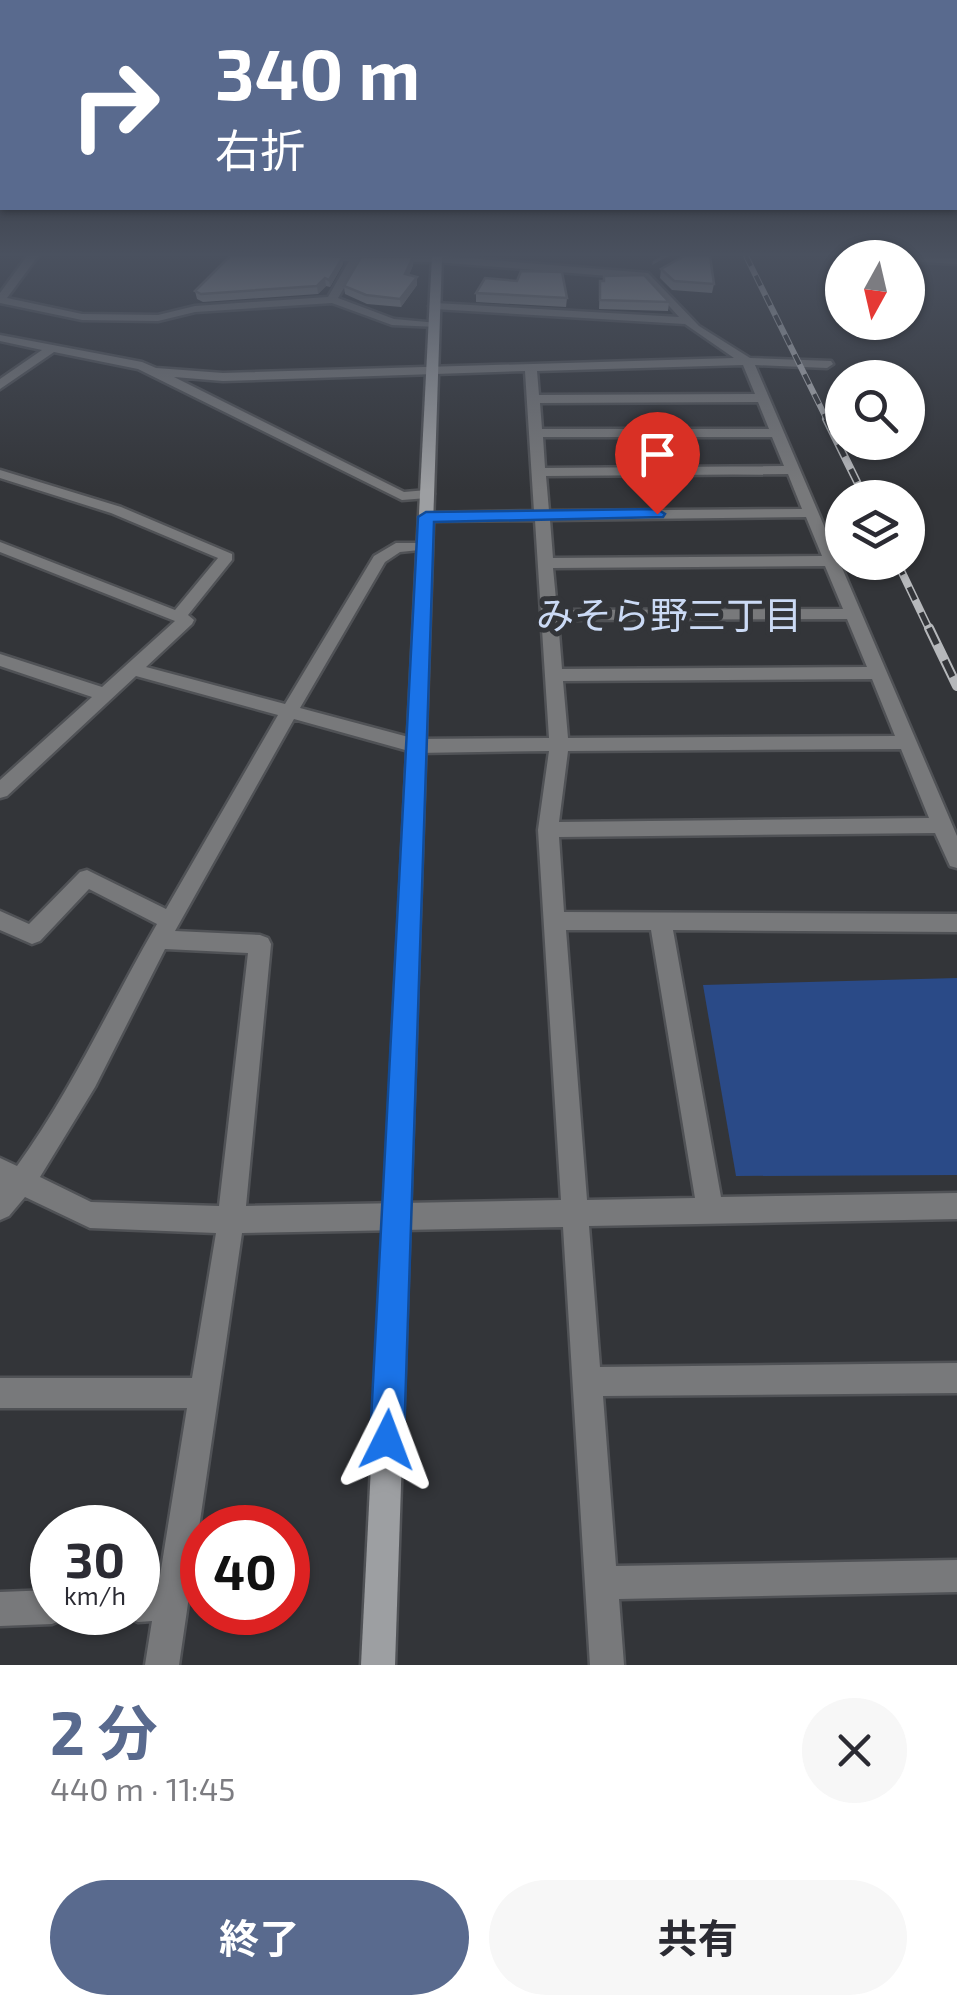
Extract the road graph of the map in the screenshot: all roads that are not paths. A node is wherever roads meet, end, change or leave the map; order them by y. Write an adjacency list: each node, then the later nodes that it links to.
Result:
1 (433, 334): 9 (street)
2 (706, 334): 5 (street)
3 (0, 338): 4 (street)
4 (54, 347): 8 (street); 10 (street)
5 (747, 361): 6 (street); 7 (street); 12 (street)
6 (825, 364)
7 (531, 370): 9 (street); 11 (street)
8 (155, 372): 9 (street); 18 (street)
9 (432, 372): 18 (street)
10 (0, 385)
11 (533, 398): 12 (street); 13 (street)
12 (762, 398): 14 (street)
13 (536, 433): 14 (street); 16 (street)
14 (777, 433): 15 (street)
15 (793, 470): 16 (street); 19 (street)
16 (538, 472): 20 (street)
17 (0, 474): 29 (street)
18 (427, 506): 20 (street); 21 (street)
19 (811, 513): 20 (street); 23 (street)
20 (542, 514): 25 (street)
21 (424, 546): 35 (street); 37 (street)
22 (0, 547): 29 (street)
23 (825, 547)
24 (825, 562): 25 (street)
25 (545, 563): 28 (street)
26 (839, 580): 27 (street)
27 (854, 614): 28 (street); 32 (street)
28 (549, 615): 33 (street)
29 (178, 616): 31 (street)
30 (0, 660): 34 (street)
31 (133, 669): 34 (street); 35 (street)
32 (878, 673): 33 (street); 36 (street)
33 (554, 675): 38 (street)
34 (106, 694): 39 (street)
35 (288, 712): 37 (street); 47 (street)
36 (907, 742): 38 (street); 40 (street)
37 (416, 746): 38 (street); 53 (street)
38 (559, 746): 41 (street)
39 (0, 792)
40 (942, 825): 41 (street); 42 (street)
41 (548, 830): 44 (street)
42 (957, 860)
43 (0, 920): 47 (street)
44 (555, 921): 46 (street); 52 (street)
45 (957, 922): 46 (street)
46 (661, 923): 51 (street)
47 (165, 930): 48 (street); 54 (street)
48 (11, 1177): 50 (street); 54 (street)
49 (957, 1206): 51 (street)
50 (0, 1207)
51 (710, 1210): 52 (street)
52 (576, 1213): 53 (street); 56 (street)
53 (396, 1216): 54 (street); 66 (street)
54 (231, 1220): 58 (street)
55 (957, 1378): 56 (street)
56 (587, 1382): 61 (street)
57 (0, 1393): 58 (street)
58 (204, 1393): 60 (street)
59 (957, 1576): 61 (street)
60 (160, 1579)
61 (602, 1582): 67 (street)
62 (30, 1608): 63 (street)
63 (0, 1609)
64 (158, 1635): 65 (street)
65 (162, 1665)
66 (378, 1665)
67 (607, 1665)

